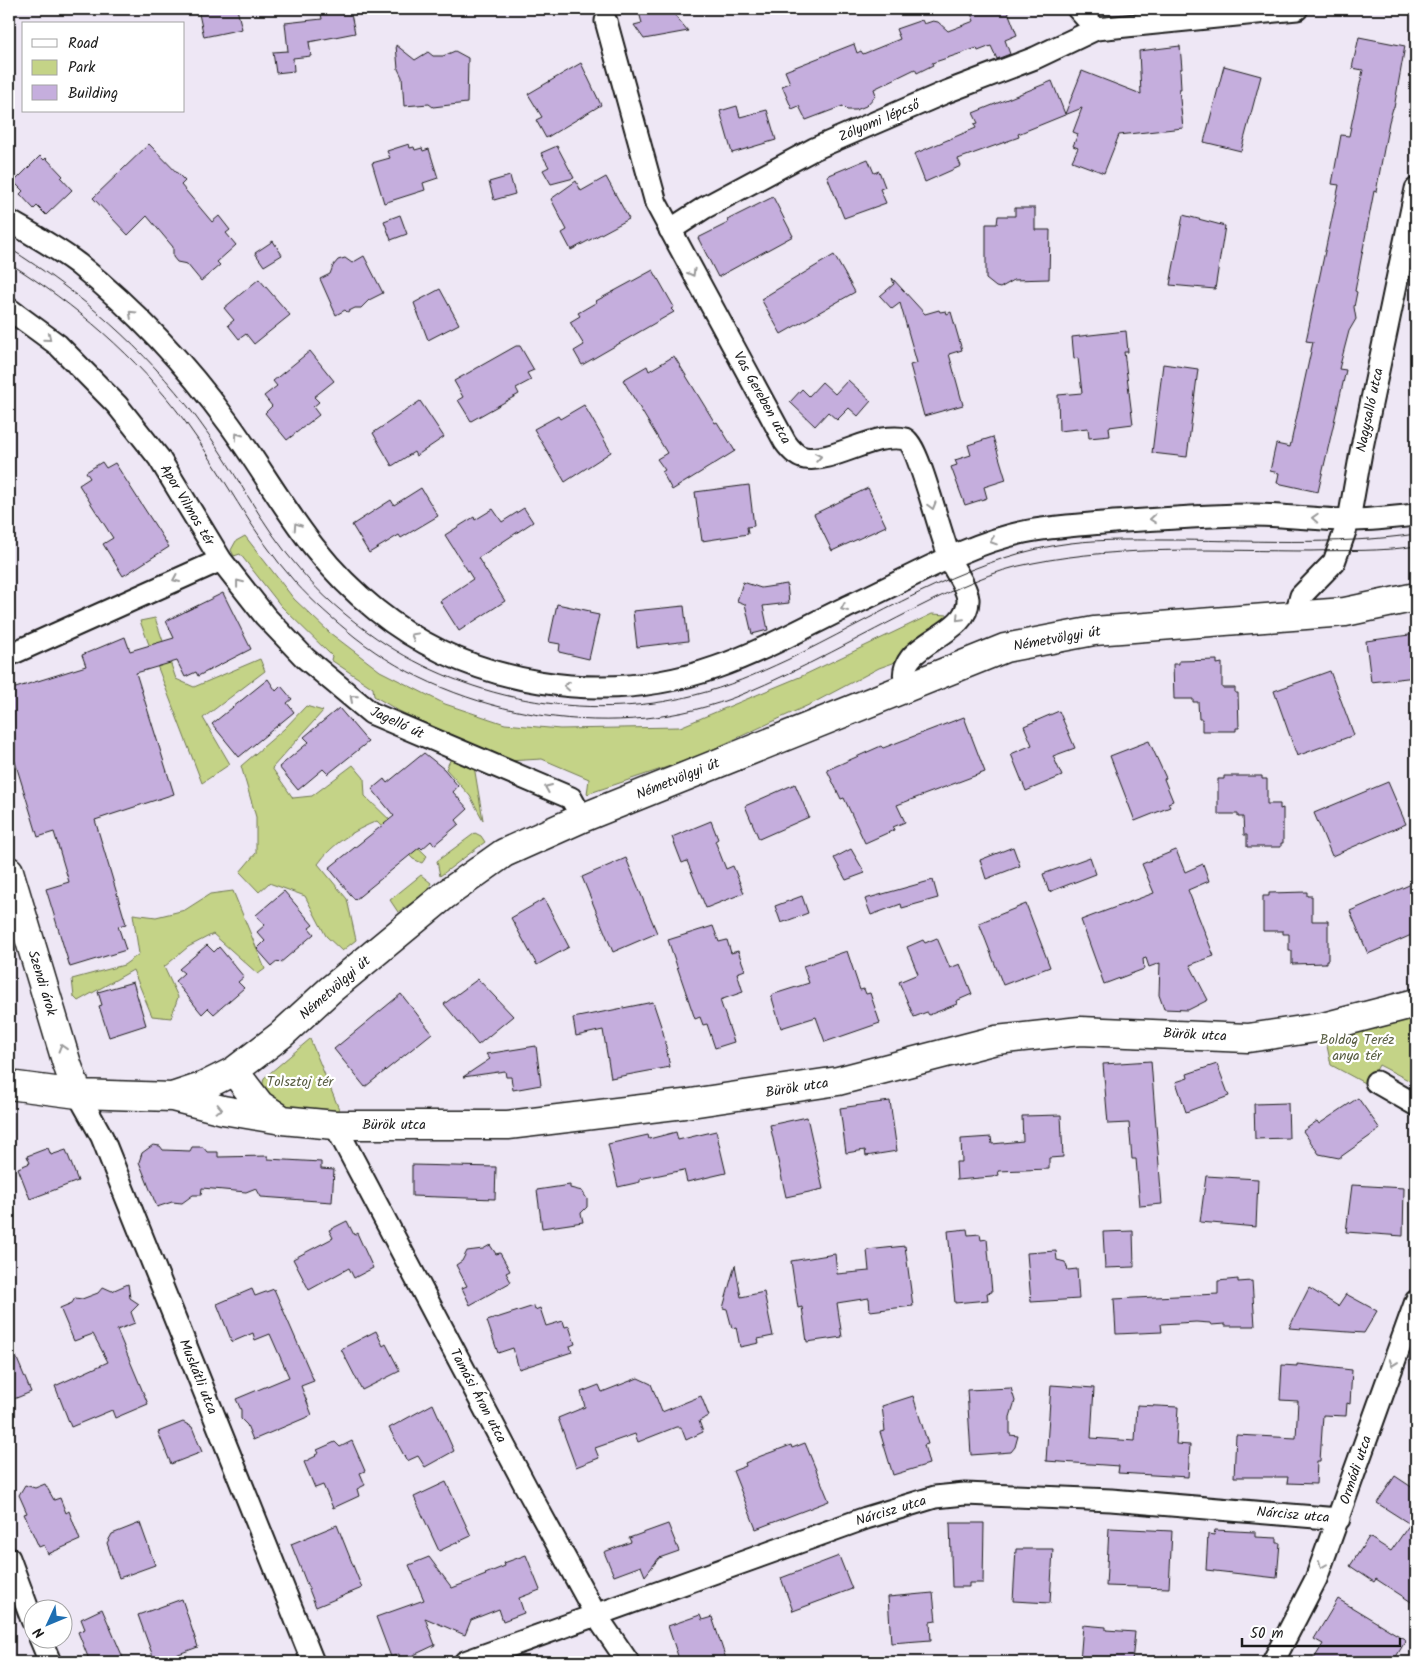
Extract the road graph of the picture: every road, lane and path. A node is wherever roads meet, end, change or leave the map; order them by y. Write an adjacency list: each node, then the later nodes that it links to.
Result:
1 (1078, 9): 4 (street)
2 (1298, 9): 4 (street, Zólyomi lépcső)
3 (606, 21): 7 (street, Vas Gereben utca)
4 (1096, 29): 7 (street, Zólyomi lépcső)
5 (1416, 189): 10 (street, Nagysalló utca)
6 (9, 221): 11 (street, one-way to 6)
7 (670, 230): 11 (street, Vas Gereben utca, one-way to 11)
8 (9, 309): 12 (street, Apor Vilmos tér, one-way to 12)
9 (1416, 515): 10 (street)
10 (1349, 520): 11 (street, one-way to 11); 14 (street, Nagysalló utca)
11 (949, 559): 16 (street, Vas Gereben utca, one-way to 16)
12 (221, 560): 15 (street, Apor Vilmos tér, one-way to 15); 17 (street, Jagelló út, one-way to 12)
13 (1416, 597): 14 (street, Németvölgyi út)
14 (1295, 617): 16 (street, Németvölgyi út)
15 (9, 655)
16 (906, 688): 17 (street, Németvölgyi út)
17 (582, 818): 20 (street, Németvölgyi út)
18 (9, 871): 23 (street, Szendi árok, one-way to 18)
19 (1416, 1003): 27 (street, Bürök utca)
20 (234, 1071): 24 (street, Németvölgyi út); 26 (street)
21 (1376, 1082): 25 (street)
22 (9, 1085): 23 (street, Németvölgyi út)
23 (78, 1094): 24 (street, Németvölgyi út); 35 (street, Muskátli utca)
24 (172, 1097): 26 (street, Bürök utca, one-way to 26)
25 (1416, 1105)
26 (282, 1120): 27 (street, Bürök utca)
27 (335, 1124): 32 (street, Tamási Áron utca)
28 (1416, 1301): 29 (street, Ormódi utca, one-way to 29)
29 (1339, 1519): 32 (street, Nárcisz utca); 38 (street, Ormódi utca, one-way to 38)
30 (9, 1558): 31 (street)
31 (24, 1598)
32 (596, 1615): 36 (street, Nárcisz utca); 37 (street, Tamási Áron utca)
33 (44, 1648): 34 (street)
34 (50, 1662)
35 (313, 1662)
36 (465, 1662)
37 (628, 1662)
38 (1273, 1662)

